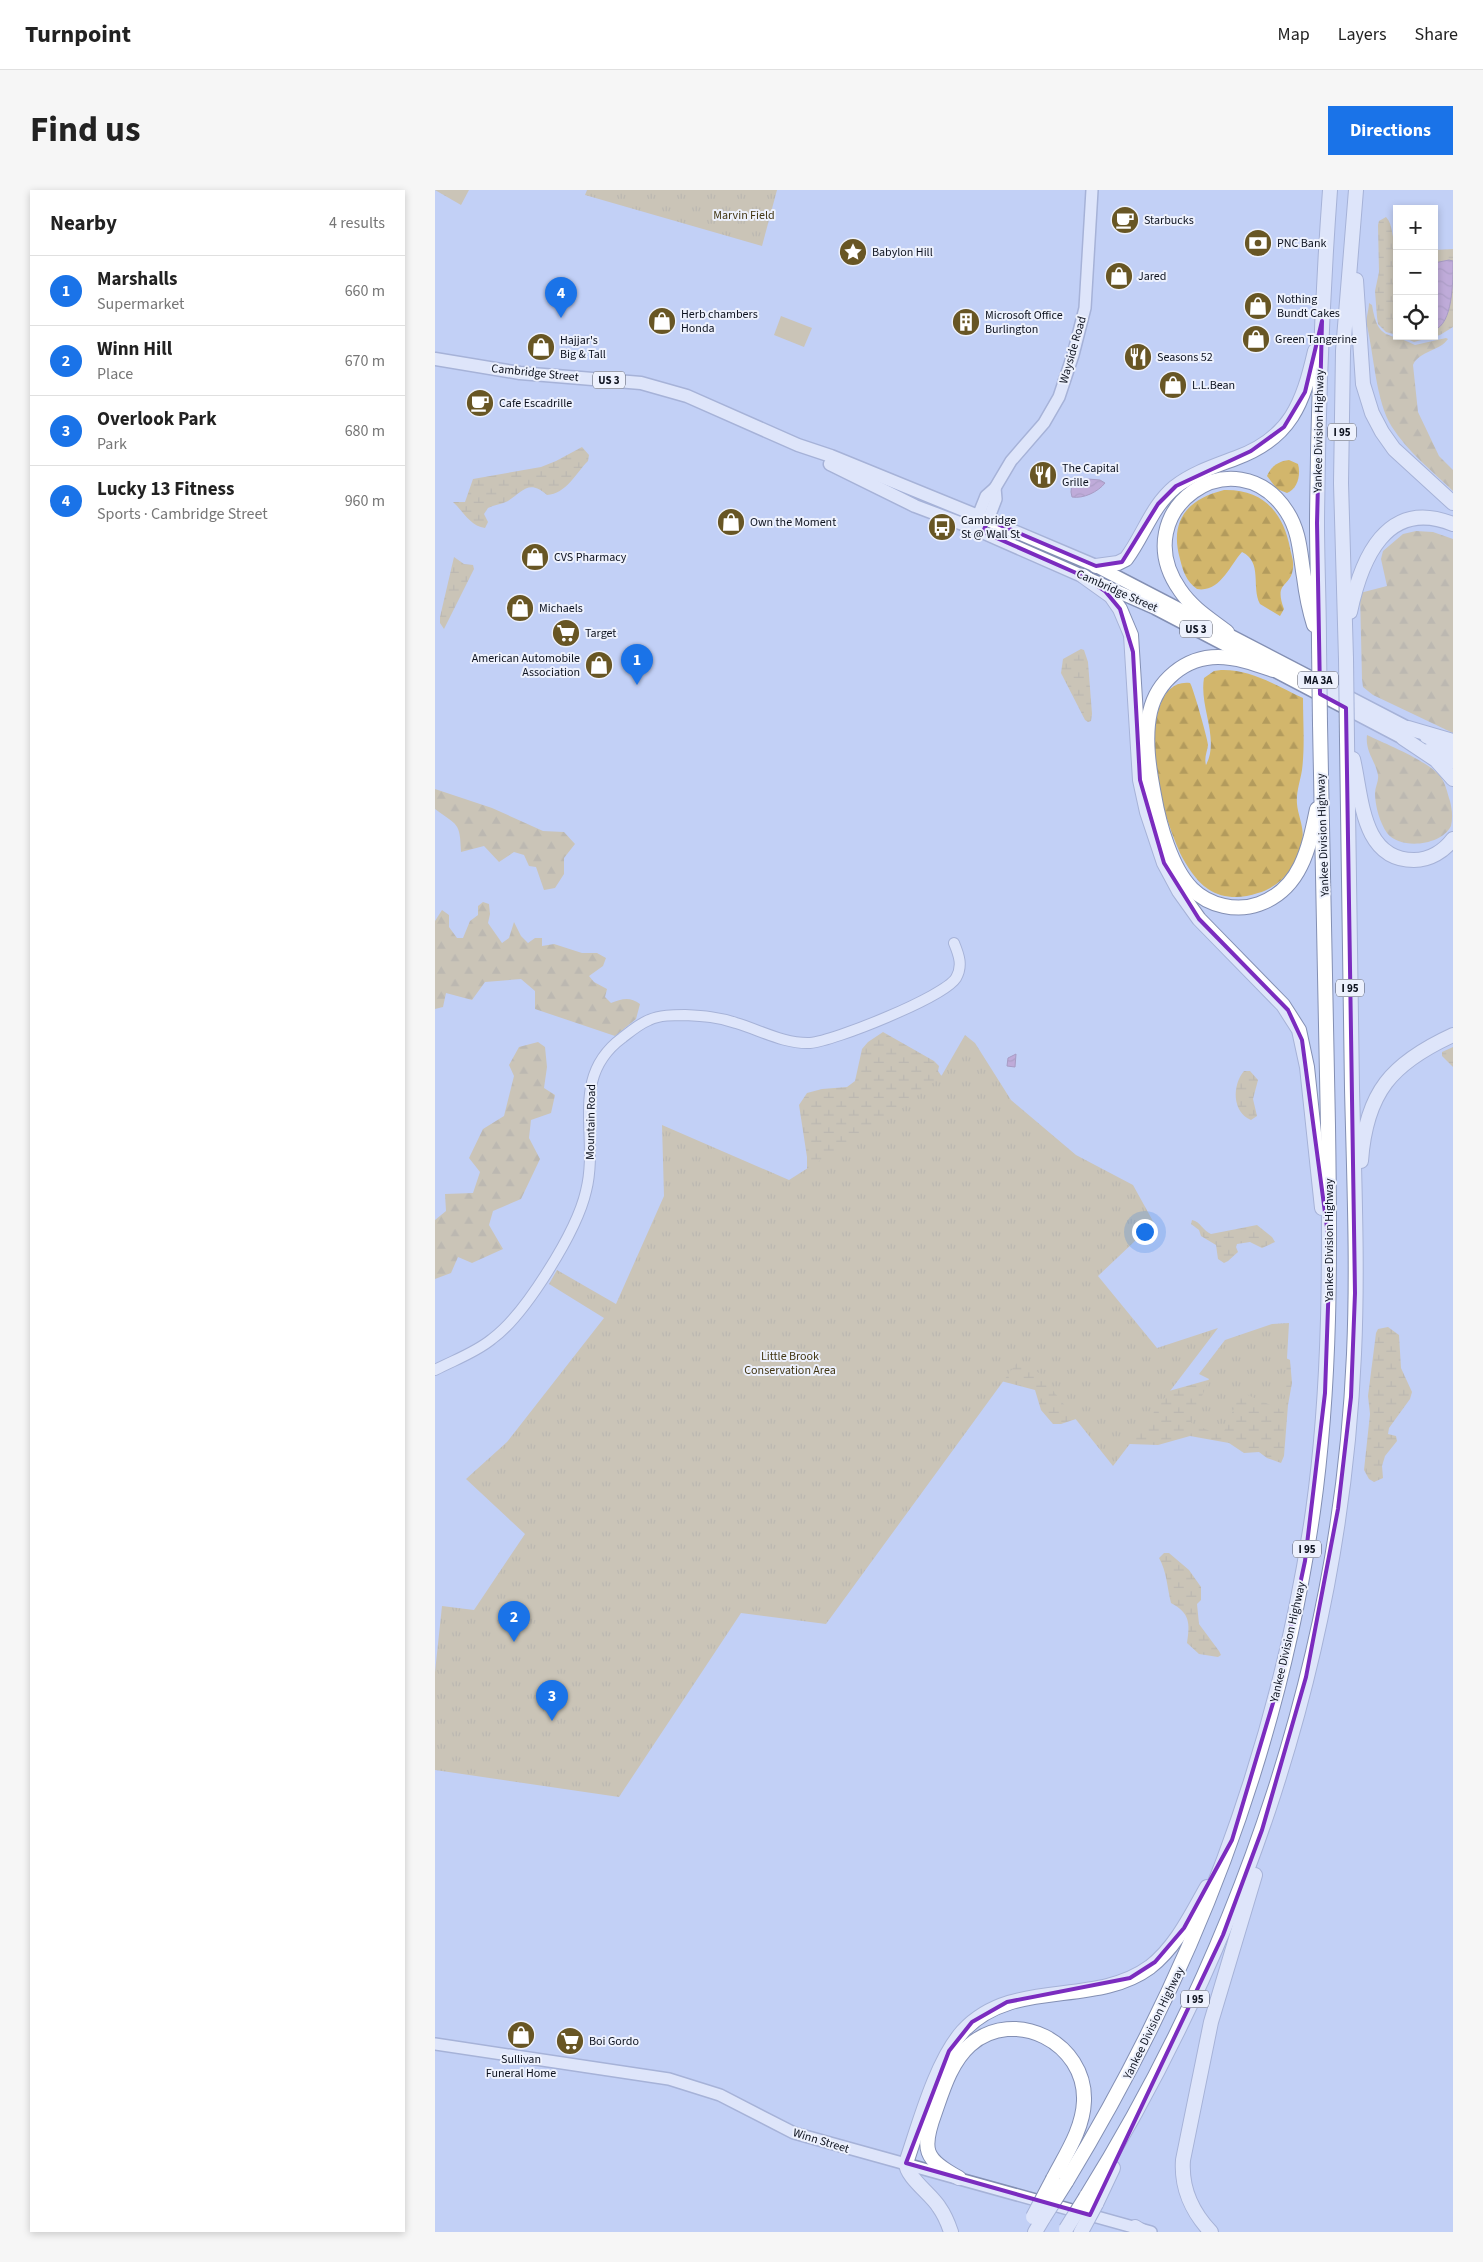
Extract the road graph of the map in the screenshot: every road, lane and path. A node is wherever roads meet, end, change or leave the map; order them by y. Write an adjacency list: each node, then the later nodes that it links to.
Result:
1 (1092, 190): 8 (main road, Wayside Road)
2 (1330, 190): 5 (highway, Yankee Division Highway / I 95)
3 (1355, 190): 4 (highway, Yankee Division Highway / I 95)
4 (1353, 224): 7 (highway); 13 (highway, Yankee Division Highway / I 95)
5 (1322, 321): 10 (highway); 14 (highway, Yankee Division Highway / I 95)
6 (435, 359): 8 (main road, Cambridge Street / US 3)
7 (1453, 503)
8 (980, 524): 10 (main road, Cambridge Street / US 3); 11 (main road, Cambridge Street / US 3)
9 (1453, 524): 13 (highway)
10 (1096, 566): 12 (main road, Cambridge Street / MA 3A)
11 (1083, 576): 15 (main road, Cambridge Street / US 3); 27 (highway)
12 (1227, 632): 14 (highway); 16 (main road, Cambridge Street / MA 3A)
13 (1345, 640): 17 (highway, Yankee Division Highway / I 95, bridge)
14 (1319, 646): 22 (highway, Yankee Division Highway / I 95, bridge)
15 (1273, 670): 16 (main road, Cambridge Street / US 3); 22 (highway)
16 (1406, 733): 18 (highway); 19 (main road, Cambridge Street / MA 3A); 20 (main road, Cambridge Street / MA 3A); 21 (highway, US 3)
17 (1347, 740): 23 (highway); 26 (highway, Yankee Division Highway / I 95)
18 (1453, 741)
19 (1453, 751)
20 (1453, 762)
21 (1453, 779)
22 (1321, 789): 27 (highway, Yankee Division Highway / I 95)
23 (1453, 839)
24 (954, 943): 28 (street, Mountain Road)
25 (1453, 1035): 26 (highway)
26 (1355, 1236): 29 (highway, Yankee Division Highway / I 95)
27 (1330, 1250): 30 (highway, Yankee Division Highway / I 95)
28 (435, 1370)
29 (1276, 1788): 35 (highway, Yankee Division Highway / I 95); 44 (highway)
30 (1232, 1840): 32 (highway); 34 (highway, Yankee Division Highway / I 95)
31 (435, 2044): 32 (main road, Winn Street)
32 (906, 2163): 33 (main road, Winn Street); 39 (highway)
33 (959, 2178): 34 (highway); 38 (main road, Winn Street)
34 (1060, 2180): 36 (highway, Yankee Division Highway / I 95, bridge)
35 (1091, 2200): 37 (highway, bridge); 42 (highway, bridge)
36 (1039, 2217): 40 (highway); 41 (highway, Yankee Division Highway / I 95)
37 (1065, 2230)
38 (1139, 2230): 43 (main road, Winn Street)
39 (951, 2232)
40 (1026, 2232)
41 (1035, 2232)
42 (1081, 2232)
43 (1151, 2232)
44 (1211, 2232)

